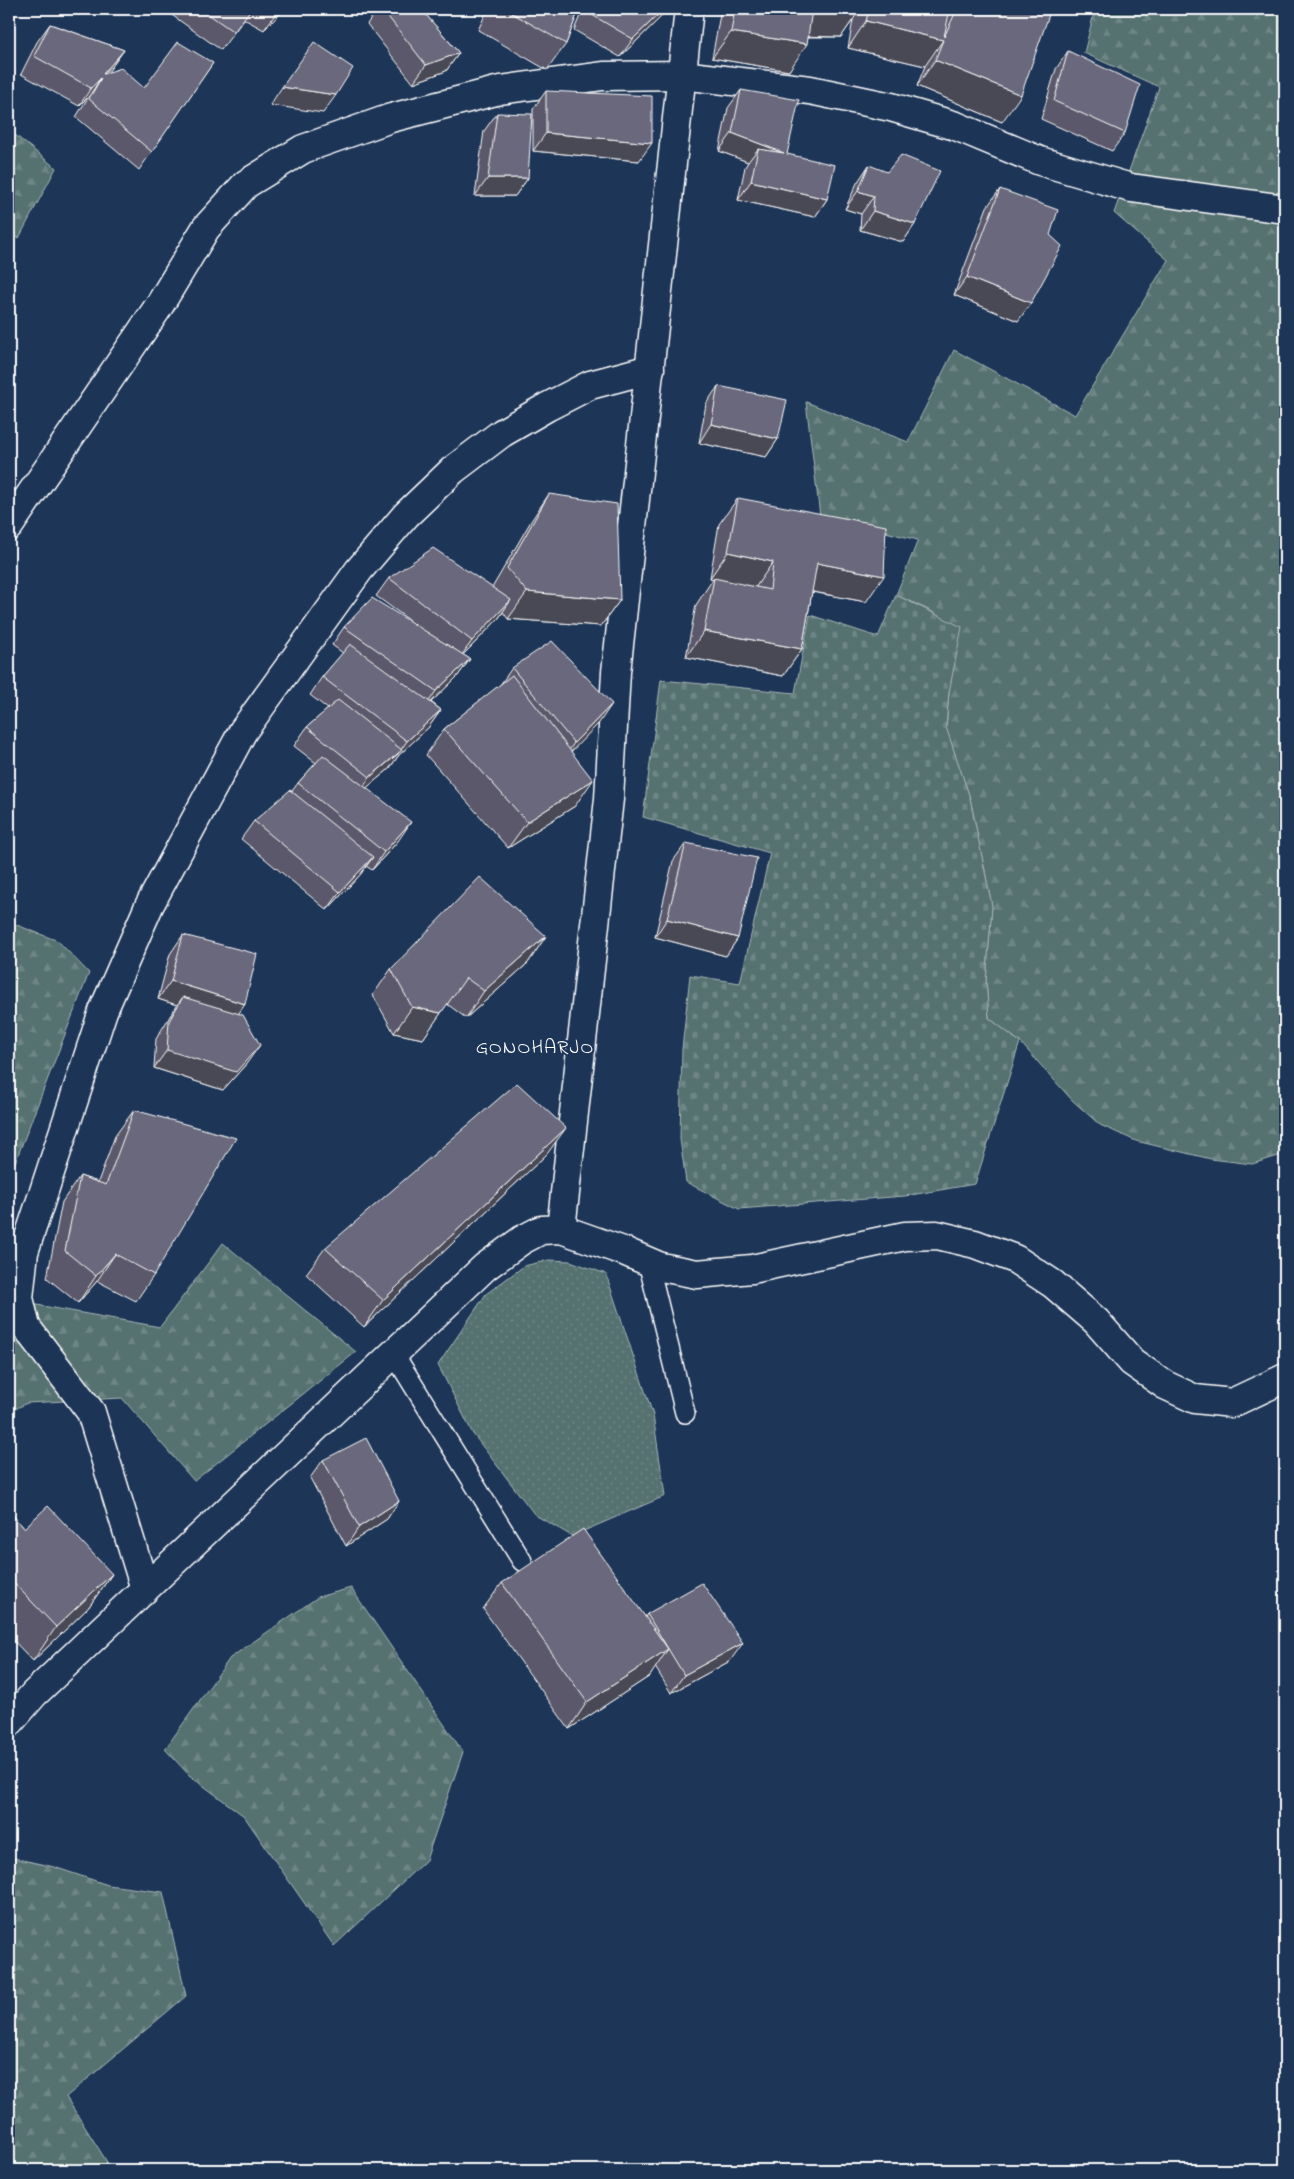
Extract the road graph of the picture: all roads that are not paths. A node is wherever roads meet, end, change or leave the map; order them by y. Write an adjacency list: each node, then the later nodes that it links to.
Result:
1 (689, 9): 2 (street)
2 (682, 75): 3 (street); 4 (street); 5 (street)
3 (1285, 209)
4 (650, 369): 6 (street); 12 (street)
5 (9, 526)
6 (561, 1229): 7 (street); 8 (street)
7 (648, 1262): 9 (street); 10 (lane)
8 (394, 1354): 11 (lane); 12 (street)
9 (1285, 1378)
10 (685, 1413)
11 (522, 1560)
12 (145, 1589): 13 (street)
13 (9, 1723)

